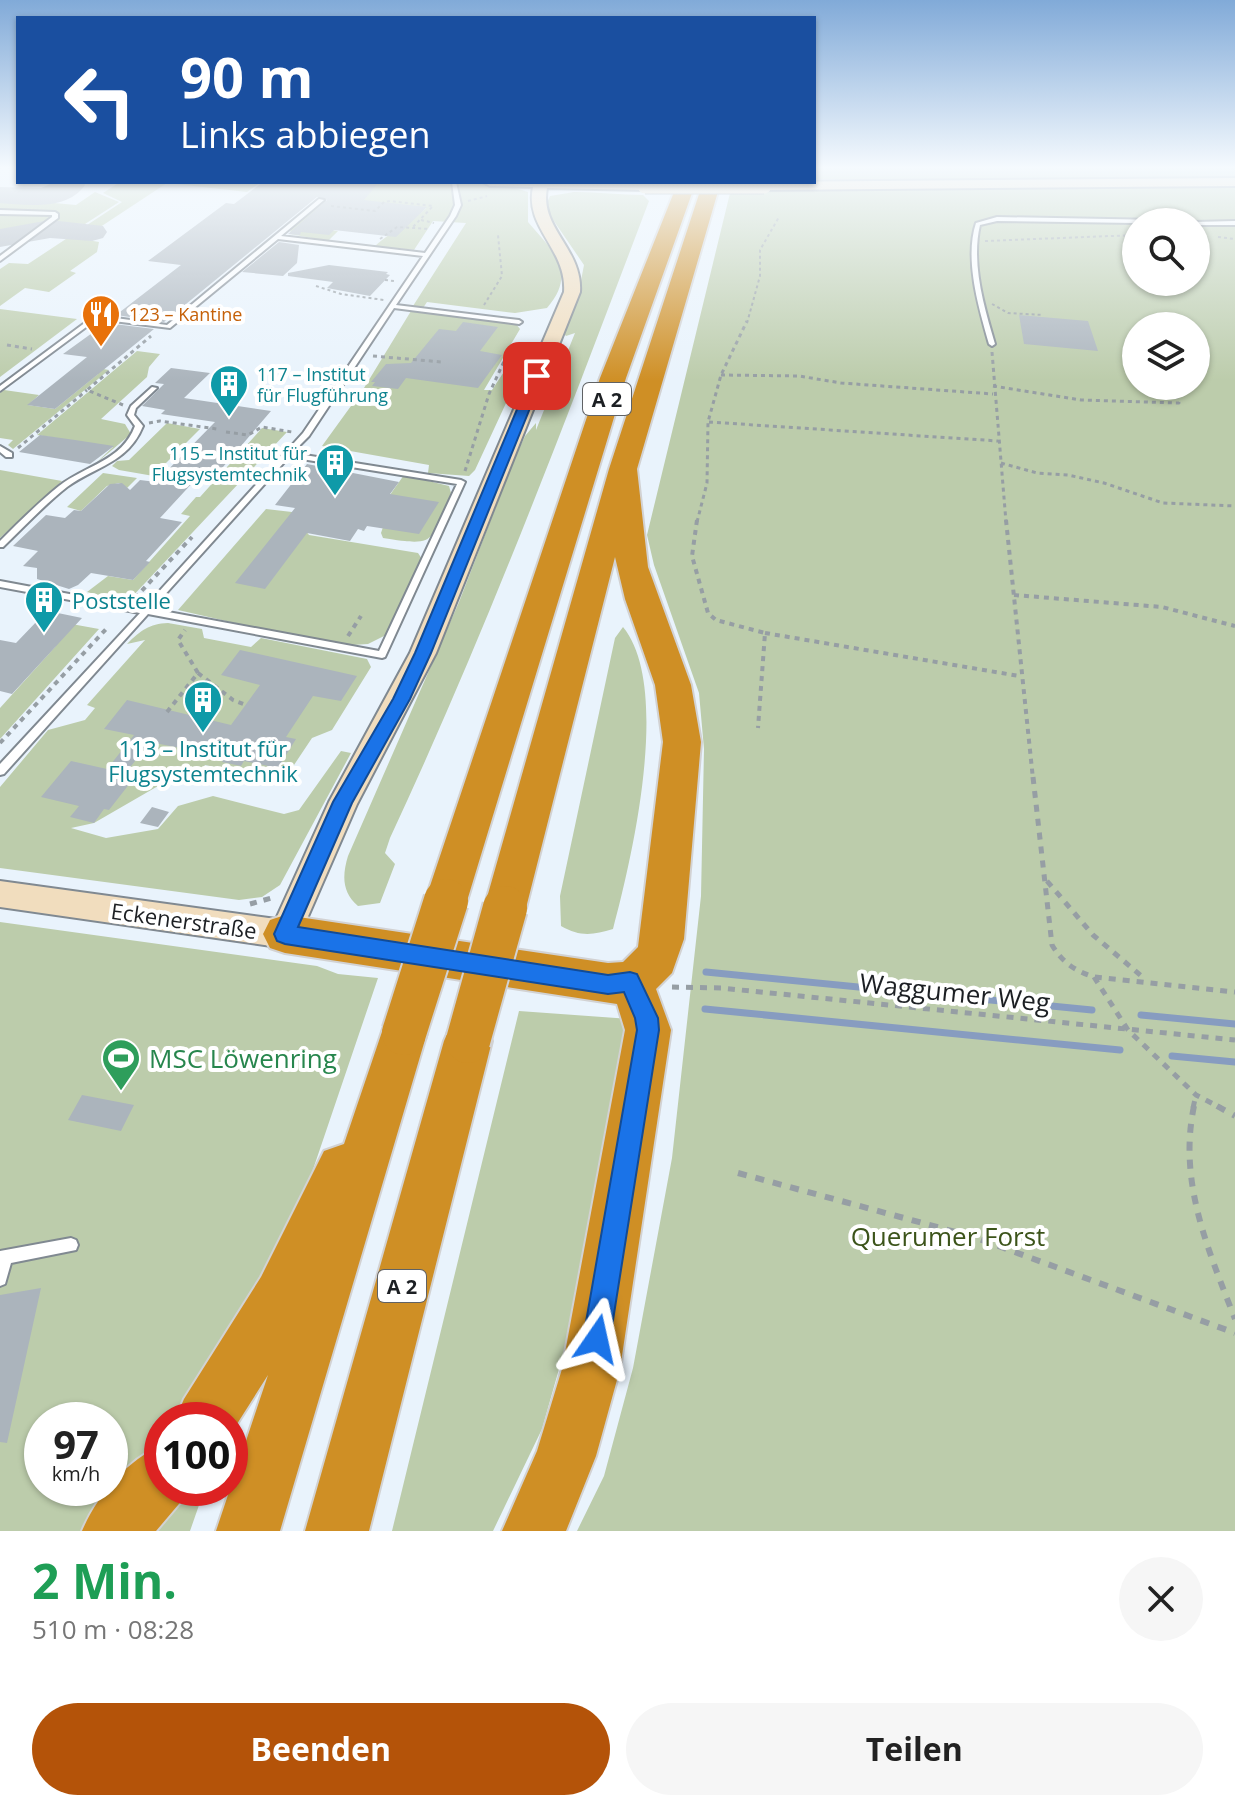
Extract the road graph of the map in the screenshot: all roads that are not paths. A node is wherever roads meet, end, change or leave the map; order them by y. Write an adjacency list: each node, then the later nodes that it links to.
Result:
1 (28, 238): 10 (lane)
2 (276, 238): 13 (lane)
3 (290, 238): 9 (lane)
4 (437, 238): 9 (lane)
5 (555, 238): 27 (main road, Eckenerstraße)
6 (666, 238): 29 (highway, A 2, bridge)
7 (693, 238): 21 (highway, A 2)
8 (975, 238): 15 (lane)
9 (427, 255): 11 (lane)
10 (0, 259)
11 (394, 304): 14 (lane); 20 (lane)
12 (108, 306): 13 (lane)
13 (96, 317): 17 (lane)
14 (519, 322)
15 (992, 344)
16 (154, 388): 22 (lane)
17 (0, 389)
18 (0, 448): 19 (lane)
19 (9, 455)
20 (288, 455): 24 (lane); 24 (lane)
21 (623, 469): 28 (highway); 37 (highway, A 2, bridge)
22 (0, 545)
23 (0, 584): 24 (lane)
24 (146, 611): 25 (lane)
25 (0, 771)
26 (0, 894): 27 (main road, Eckenerstraße)
27 (285, 934): 28 (highway)
28 (650, 984): 38 (highway)
29 (401, 1044): 33 (highway); 36 (highway, A 2)
30 (71, 1245): 31 (lane)
31 (3, 1258): 32 (lane)
32 (0, 1279)
33 (217, 1402)
34 (144, 1497): 35 (highway)
35 (114, 1531)
36 (248, 1531)
37 (337, 1531)
38 (534, 1531)

